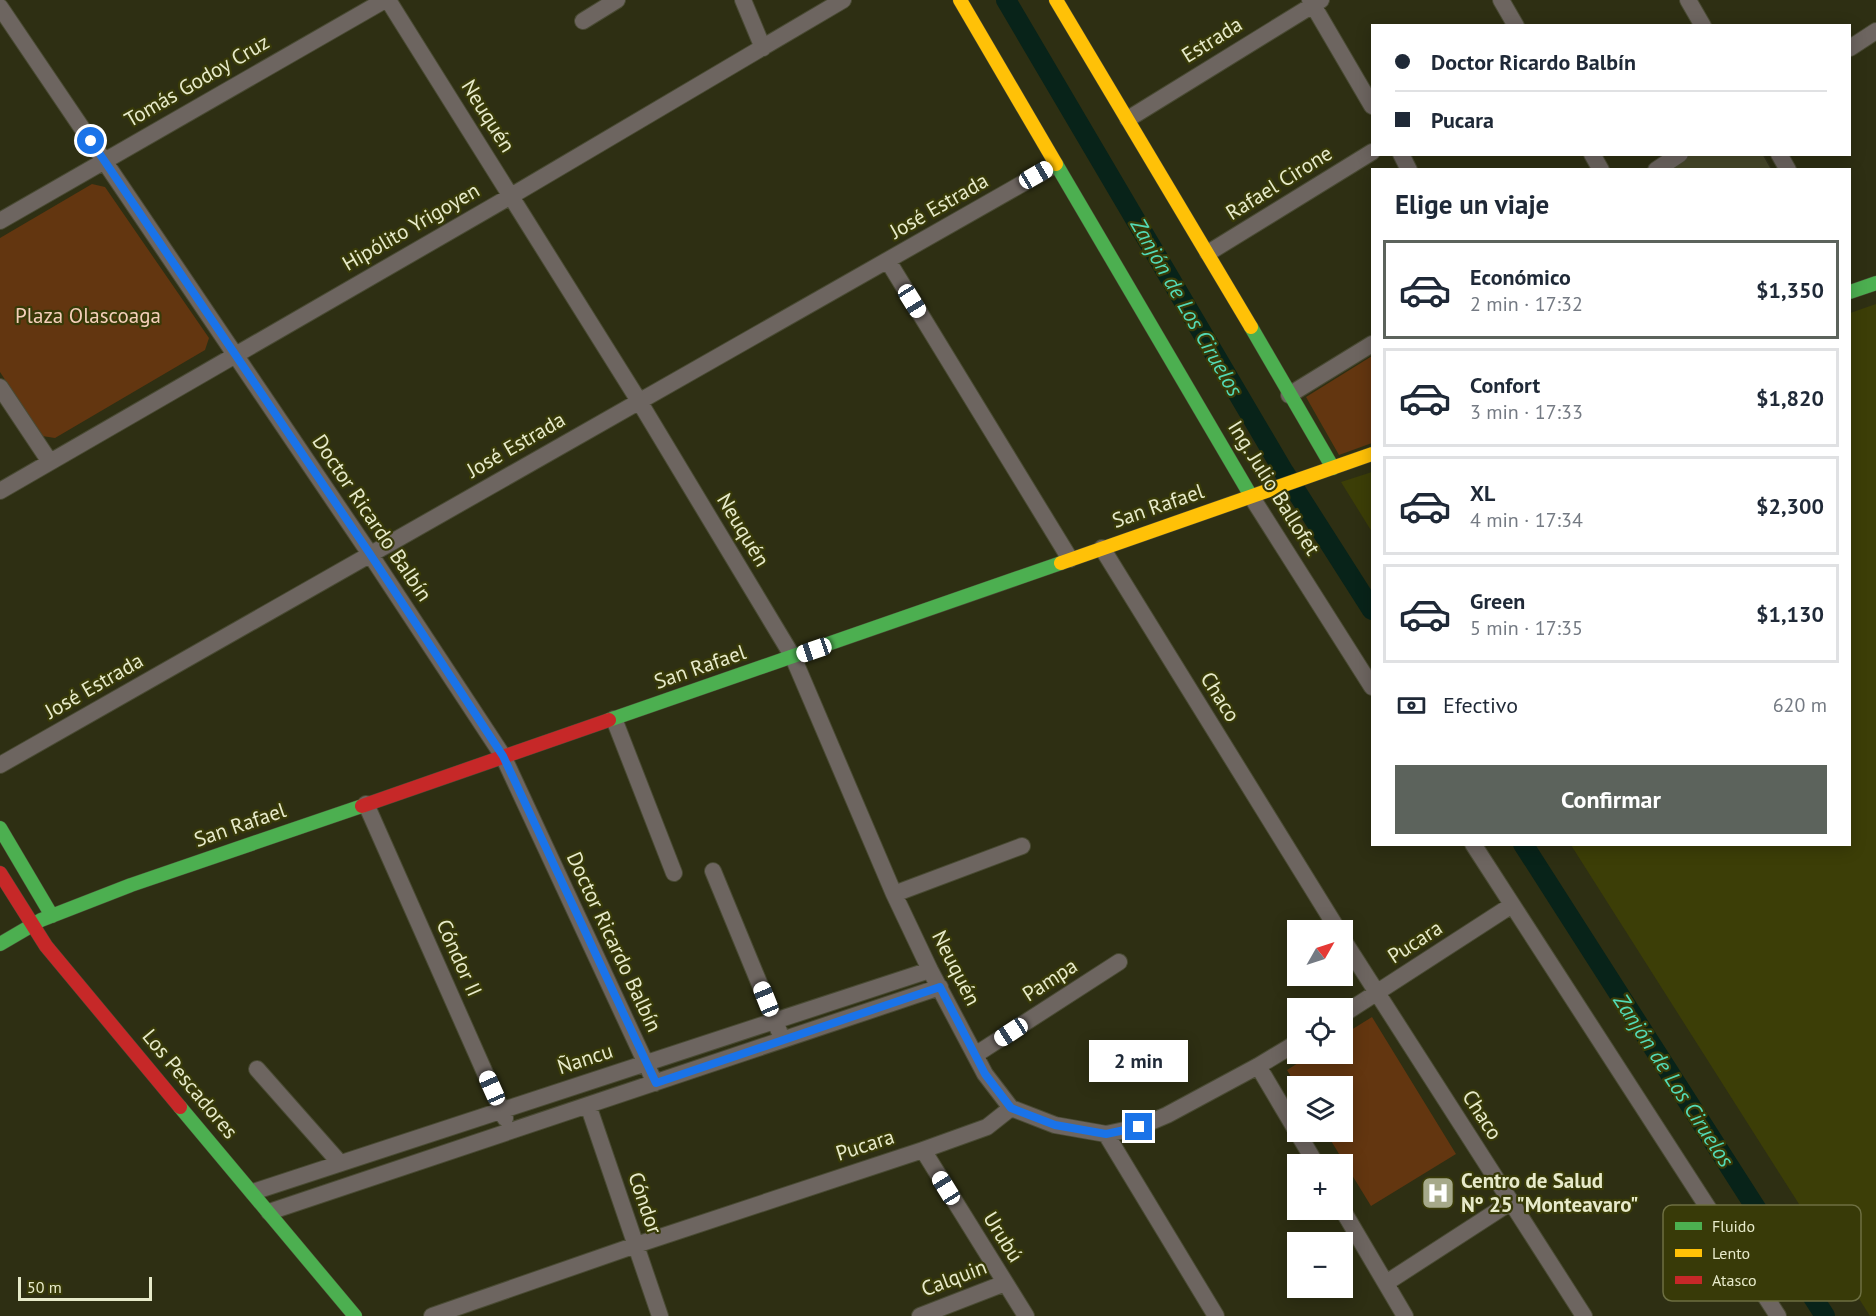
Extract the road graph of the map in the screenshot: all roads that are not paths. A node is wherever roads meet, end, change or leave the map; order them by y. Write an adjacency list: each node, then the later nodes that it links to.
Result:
1 (387, 0): 21 (street, Tomás Godoy Cruz); 24 (street, Neuquén)
2 (617, 0): 11 (street)
3 (743, 0): 16 (street)
4 (843, 0): 16 (street, Hipólito Yrigoyen)
5 (960, 0): 22 (street, Ing. Julio Ballofet)
6 (1056, 0): 18 (street)
7 (1501, 0): 12 (street)
8 (1688, 0): 13 (street)
9 (1315, 2): 17 (street); 18 (street, Estrada)
10 (0, 7): 21 (street, Doctor Ricardo Balbín)
11 (583, 21)
12 (1515, 24)
13 (1702, 24)
14 (1876, 31): 15 (street)
15 (1851, 47)
16 (763, 48): 24 (street, Hipólito Yrigoyen)
17 (1371, 104)
18 (1128, 119): 26 (street)
19 (1371, 153): 26 (street, Rafael Cirone)
20 (1677, 156): 23 (street)
21 (104, 160): 25 (street, Tomás Godoy Cruz); 31 (street, Doctor Ricardo Balbín)
22 (1055, 165): 27 (street, José Estrada); 39 (street, Ing. Julio Ballofet)
23 (1659, 168)
24 (511, 196): 31 (street, Hipólito Yrigoyen); 34 (street, Neuquén)
25 (0, 221)
26 (1208, 253): 33 (street)
27 (888, 261): 34 (street, José Estrada); 42 (street)
28 (1876, 283): 29 (street)
29 (1852, 285)
30 (1371, 345): 33 (street)
31 (236, 354): 36 (street, Hipólito Yrigoyen); 41 (street, Doctor Ricardo Balbín)
32 (0, 387): 36 (street)
33 (1289, 395): 37 (street)
34 (639, 401): 41 (street, José Estrada); 43 (street, Neuquén)
35 (1371, 454): 37 (street, San Rafael)
36 (50, 462): 38 (street, Hipólito Yrigoyen)
37 (1333, 468): 39 (street, San Rafael)
38 (0, 491)
39 (1258, 493): 40 (street, San Rafael); 44 (street, Ing. Julio Ballofet)
40 (1102, 548): 42 (street, San Rafael); 57 (street, Chaco)
41 (370, 554): 46 (street, Doctor Ricardo Balbín); 47 (street, José Estrada)
42 (1070, 559): 43 (street, San Rafael)
43 (793, 657): 45 (street, San Rafael); 55 (street, Neuquén)
44 (1371, 685)
45 (614, 718): 46 (street, San Rafael); 54 (street)
46 (503, 756): 48 (street, San Rafael); 70 (street, Doctor Ricardo Balbín)
47 (0, 765)
48 (366, 804): 58 (street, San Rafael); 76 (street, Cóndor II)
49 (0, 828): 58 (street, Los Pescadores)
50 (1022, 846): 55 (street)
51 (1474, 846): 56 (street)
52 (713, 871): 66 (street)
53 (0, 873): 58 (street, Los Pescadores)
54 (674, 873)
55 (894, 894): 62 (street, Neuquén)
56 (1512, 905): 64 (street, Pucara); 84 (street)
57 (1332, 920)
58 (41, 921): 59 (street, San Rafael); 82 (street, Los Pescadores)
59 (0, 944)
60 (1353, 955): 64 (street, Chaco)
61 (1119, 962): 69 (street, Pampa)
62 (930, 970): 63 (street, Neuquén); 66 (street, Ñancu)
63 (940, 987): 67 (street); 69 (street, Neuquén)
64 (1377, 993): 65 (street, Pucara); 83 (street, Chaco)
65 (1353, 1008)
66 (775, 1020): 67 (street); 70 (street, Ñancu)
67 (783, 1040): 73 (street)
68 (1287, 1049): 71 (street)
69 (975, 1055): 75 (street, Neuquén)
70 (645, 1063): 73 (street, Doctor Ricardo Balbín); 76 (street, Ñancu)
71 (1258, 1066): 78 (street); 80 (street)
72 (257, 1069): 81 (street)
73 (656, 1083): 74 (street)
74 (588, 1105): 77 (street); 87 (street, Cóndor)
75 (1011, 1108): 78 (street); 79 (street, Pucara)
76 (502, 1110): 77 (street, Cóndor II); 81 (street, Ñancu)
77 (510, 1131): 85 (street)
78 (1106, 1134): 96 (street)
79 (923, 1150): 87 (street, Pucara); 88 (street, Urubú)
80 (1310, 1154)
81 (340, 1163): 82 (street, Ñancu)
82 (253, 1192): 85 (street, Los Pescadores)
83 (1511, 1202): 89 (street); 98 (street, Chaco)
84 (1706, 1205)
85 (268, 1212): 91 (street, Los Pescadores)
86 (1349, 1220): 89 (street)
87 (636, 1245): 92 (street, Pucara); 93 (street, Cóndor)
88 (1005, 1282): 94 (street, Calquin); 95 (street, Urubú)
89 (1386, 1283): 97 (street)
90 (1768, 1301): 99 (street)
91 (355, 1316)
92 (432, 1316)
93 (660, 1316)
94 (920, 1316)
95 (1026, 1316)
96 (1216, 1316)
97 (1405, 1316)
98 (1584, 1316)
99 (1778, 1316)

